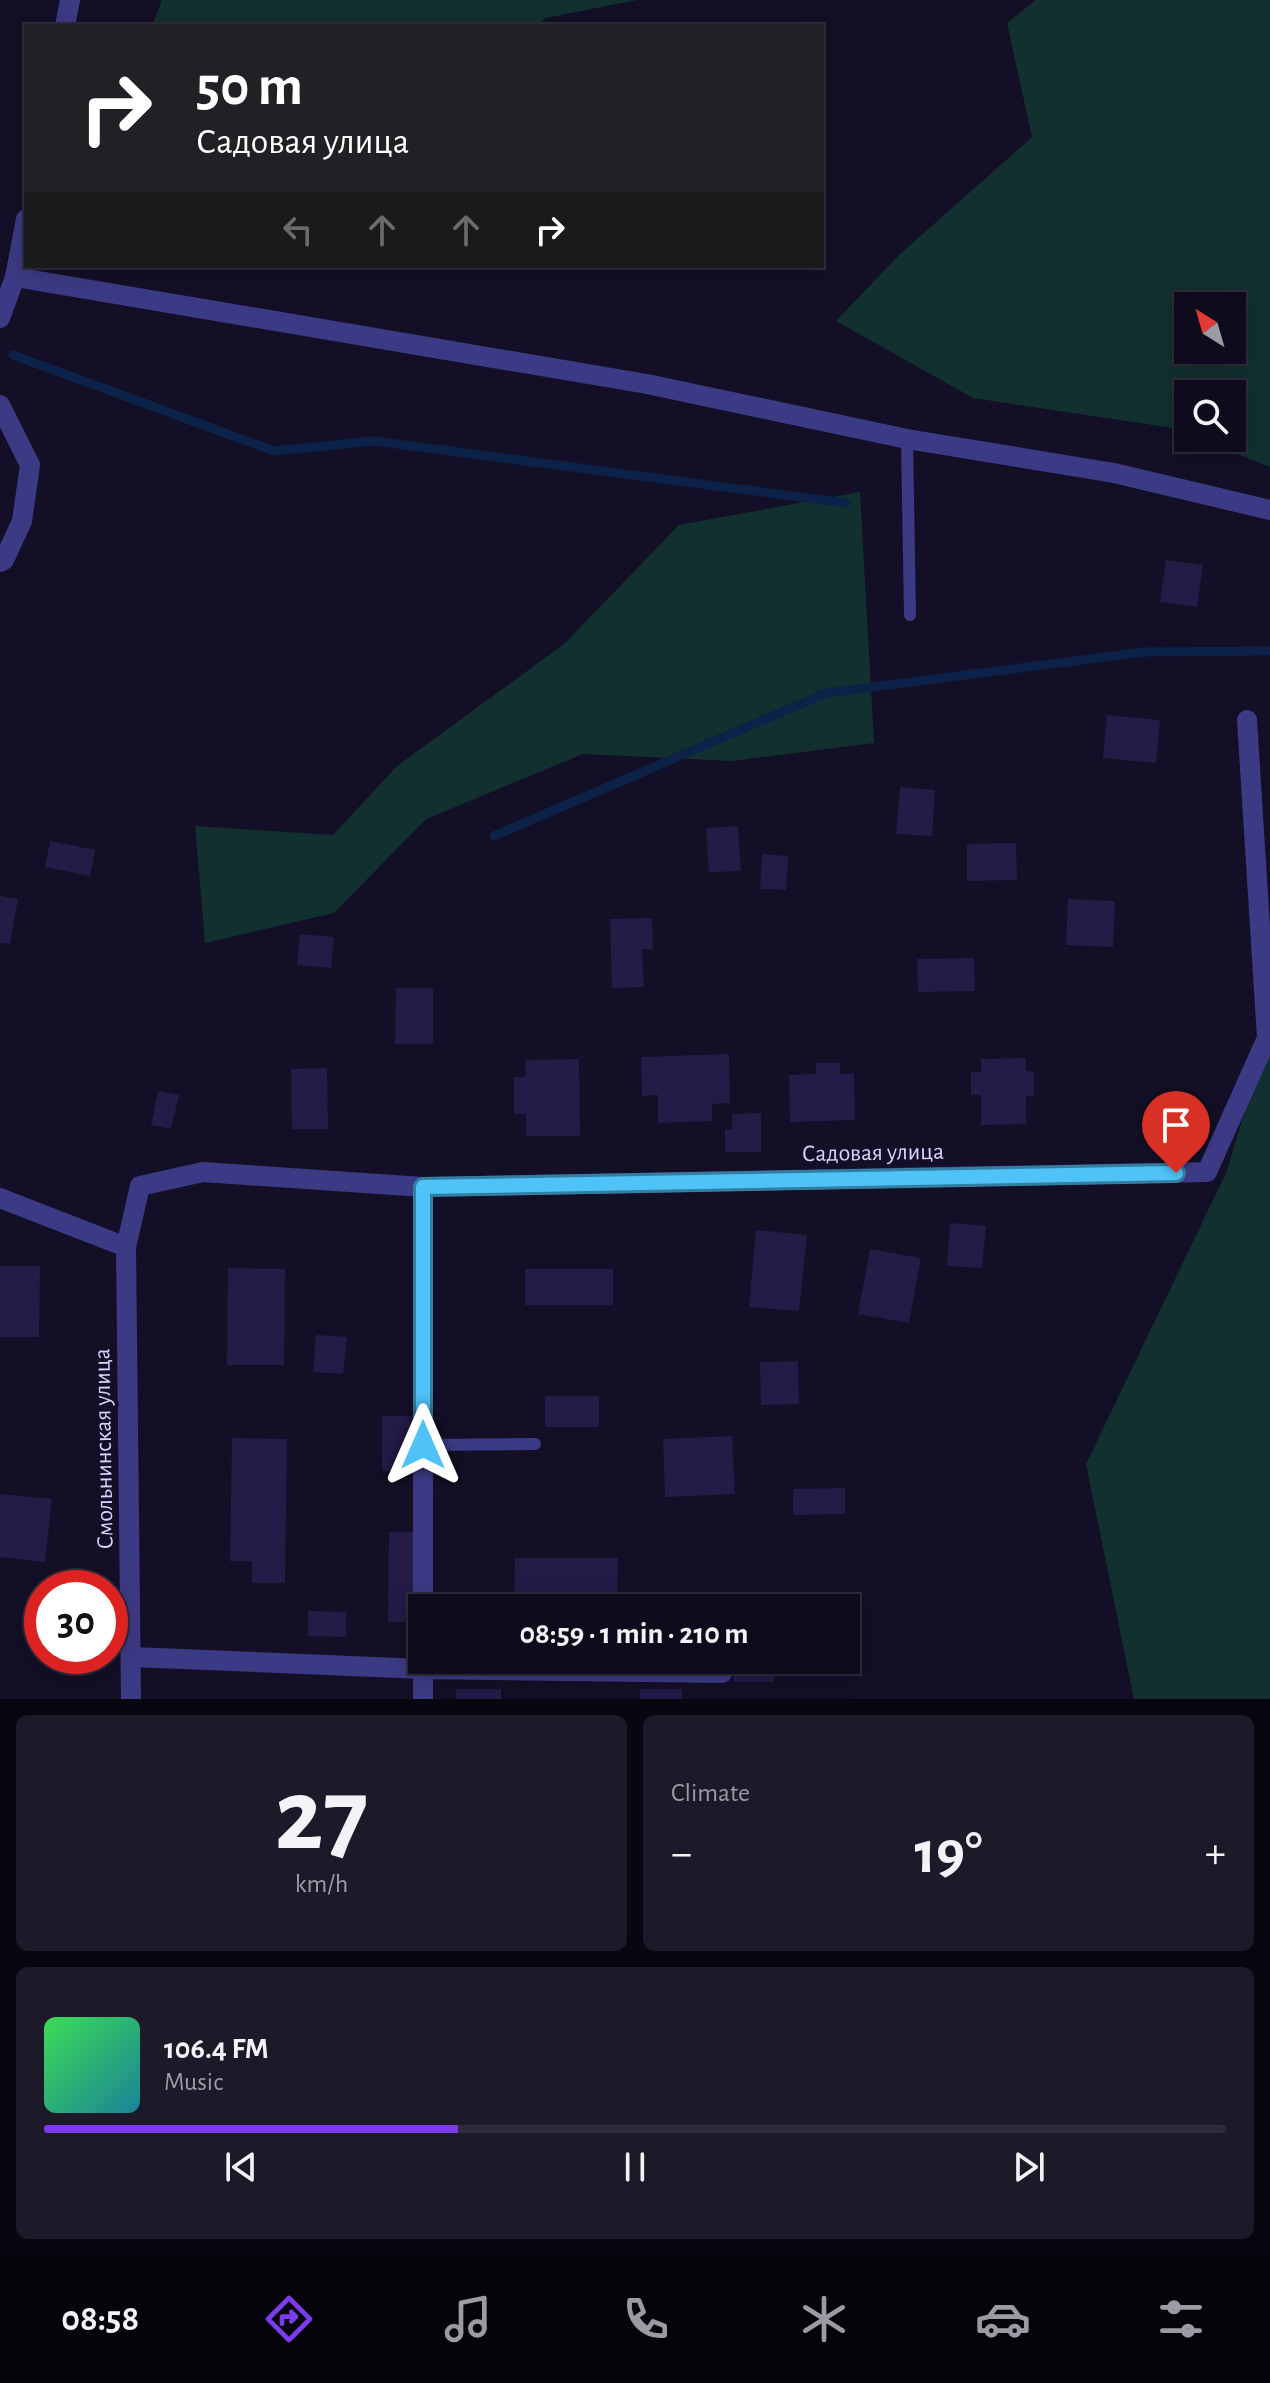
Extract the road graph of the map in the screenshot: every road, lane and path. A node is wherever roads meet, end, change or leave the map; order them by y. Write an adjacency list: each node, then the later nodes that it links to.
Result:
1 (70, 0): 2 (street)
2 (65, 24)
3 (24, 230): 4 (street)
4 (15, 277): 5 (street); 7 (street)
5 (0, 318)
6 (0, 405): 9 (street)
7 (907, 439): 8 (street); 10 (lane)
8 (1270, 510)
9 (0, 562)
10 (910, 615)
11 (1247, 720): 12 (street, Садовая улица)
12 (423, 1187): 14 (street, Садовая улица); 16 (street)
13 (0, 1198): 14 (street)
14 (126, 1247): 18 (street, Смольнинская улица)
15 (535, 1444): 16 (lane)
16 (423, 1445): 17 (street)
17 (423, 1594)
18 (132, 1657): 19 (street); 21 (street, Смольнинская улица)
19 (408, 1664)
20 (423, 1674): 22 (street)
21 (131, 1699)
22 (423, 1699)

